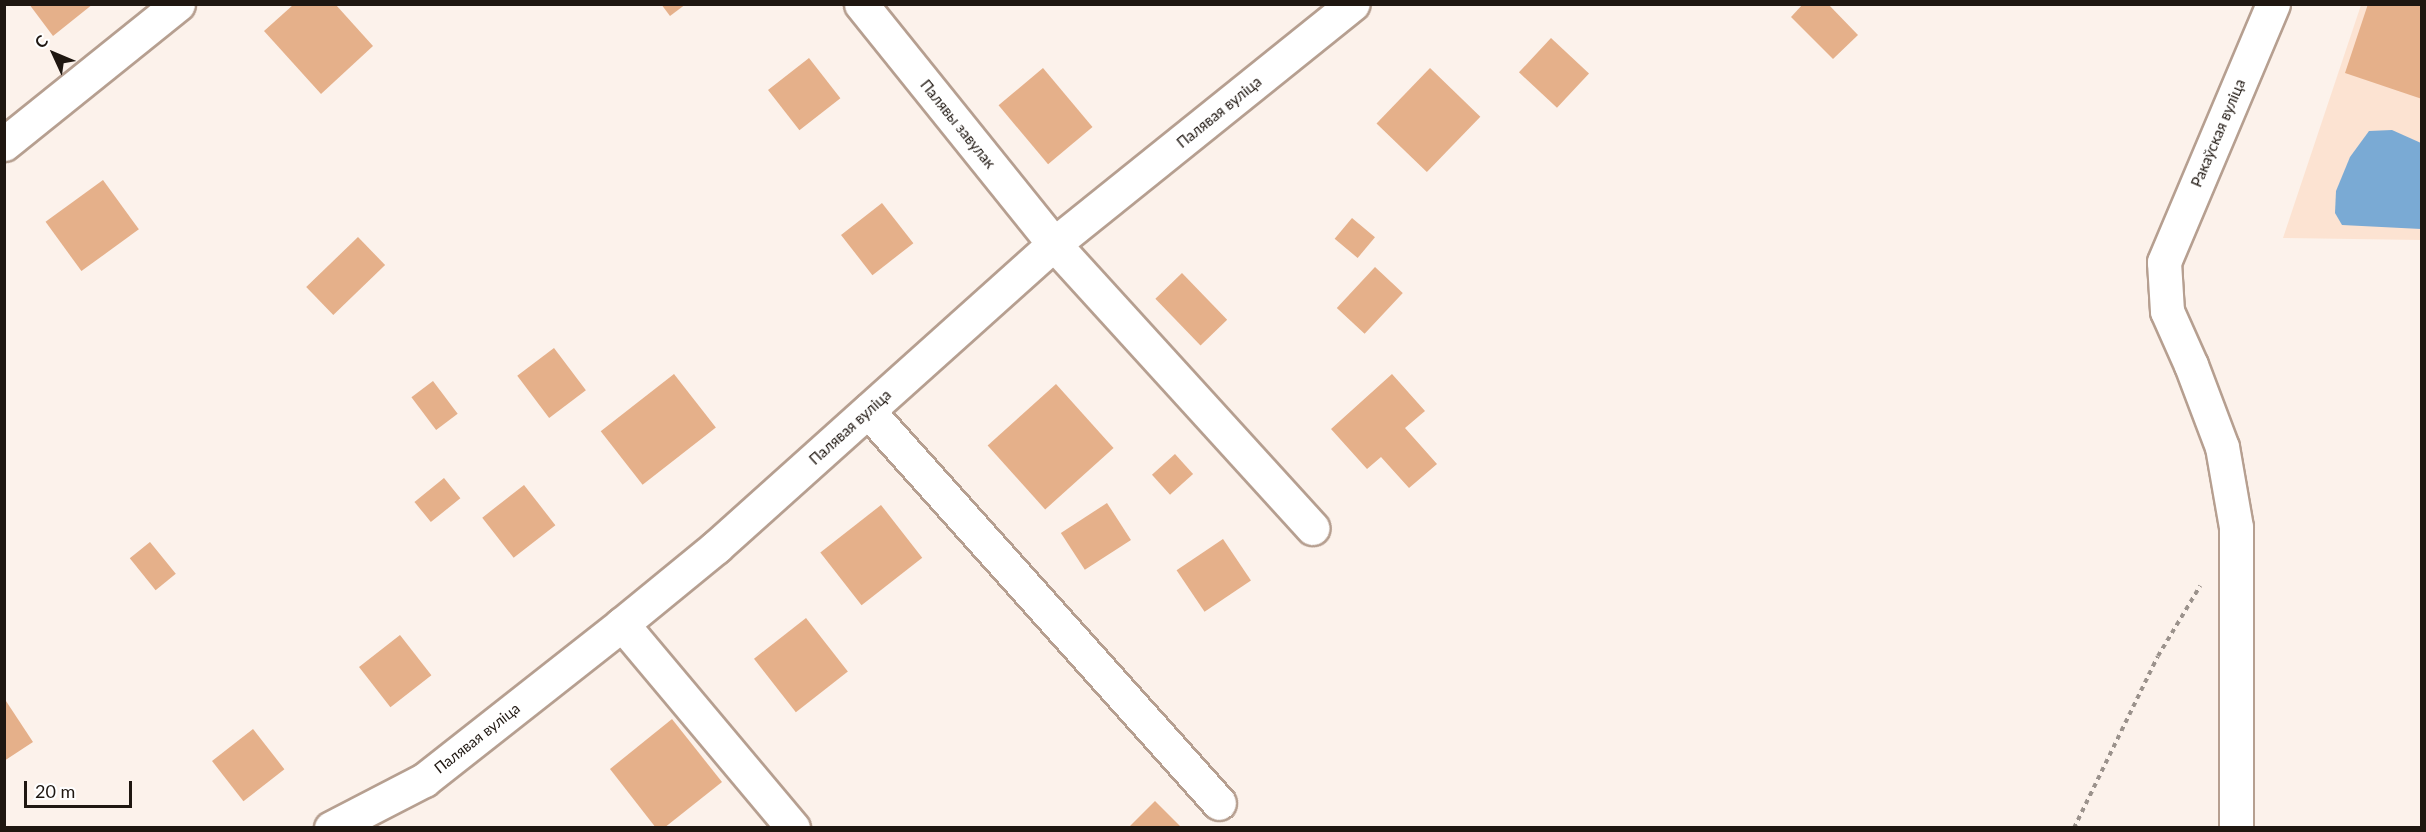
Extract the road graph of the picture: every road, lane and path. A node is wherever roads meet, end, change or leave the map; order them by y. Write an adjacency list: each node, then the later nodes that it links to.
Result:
1 (177, 4): 5 (street)
2 (861, 4): 6 (street, Палявы завулак)
3 (1353, 4): 6 (street, Палявая вуліца)
4 (2273, 4): 15 (street, Ракаўская вуліца)
5 (4, 144)
6 (1054, 244): 7 (street, Палявая вуліца); 8 (street, Палявы завулак)
7 (868, 411): 10 (street, Палявая вуліца); 11 (street)
8 (1312, 528)
9 (2206, 576): 14 (path)
10 (622, 624): 12 (street, Палявая вуліца); 13 (street)
11 (1219, 803)
12 (331, 828)
13 (793, 828)
14 (2074, 828)
15 (2236, 828)

